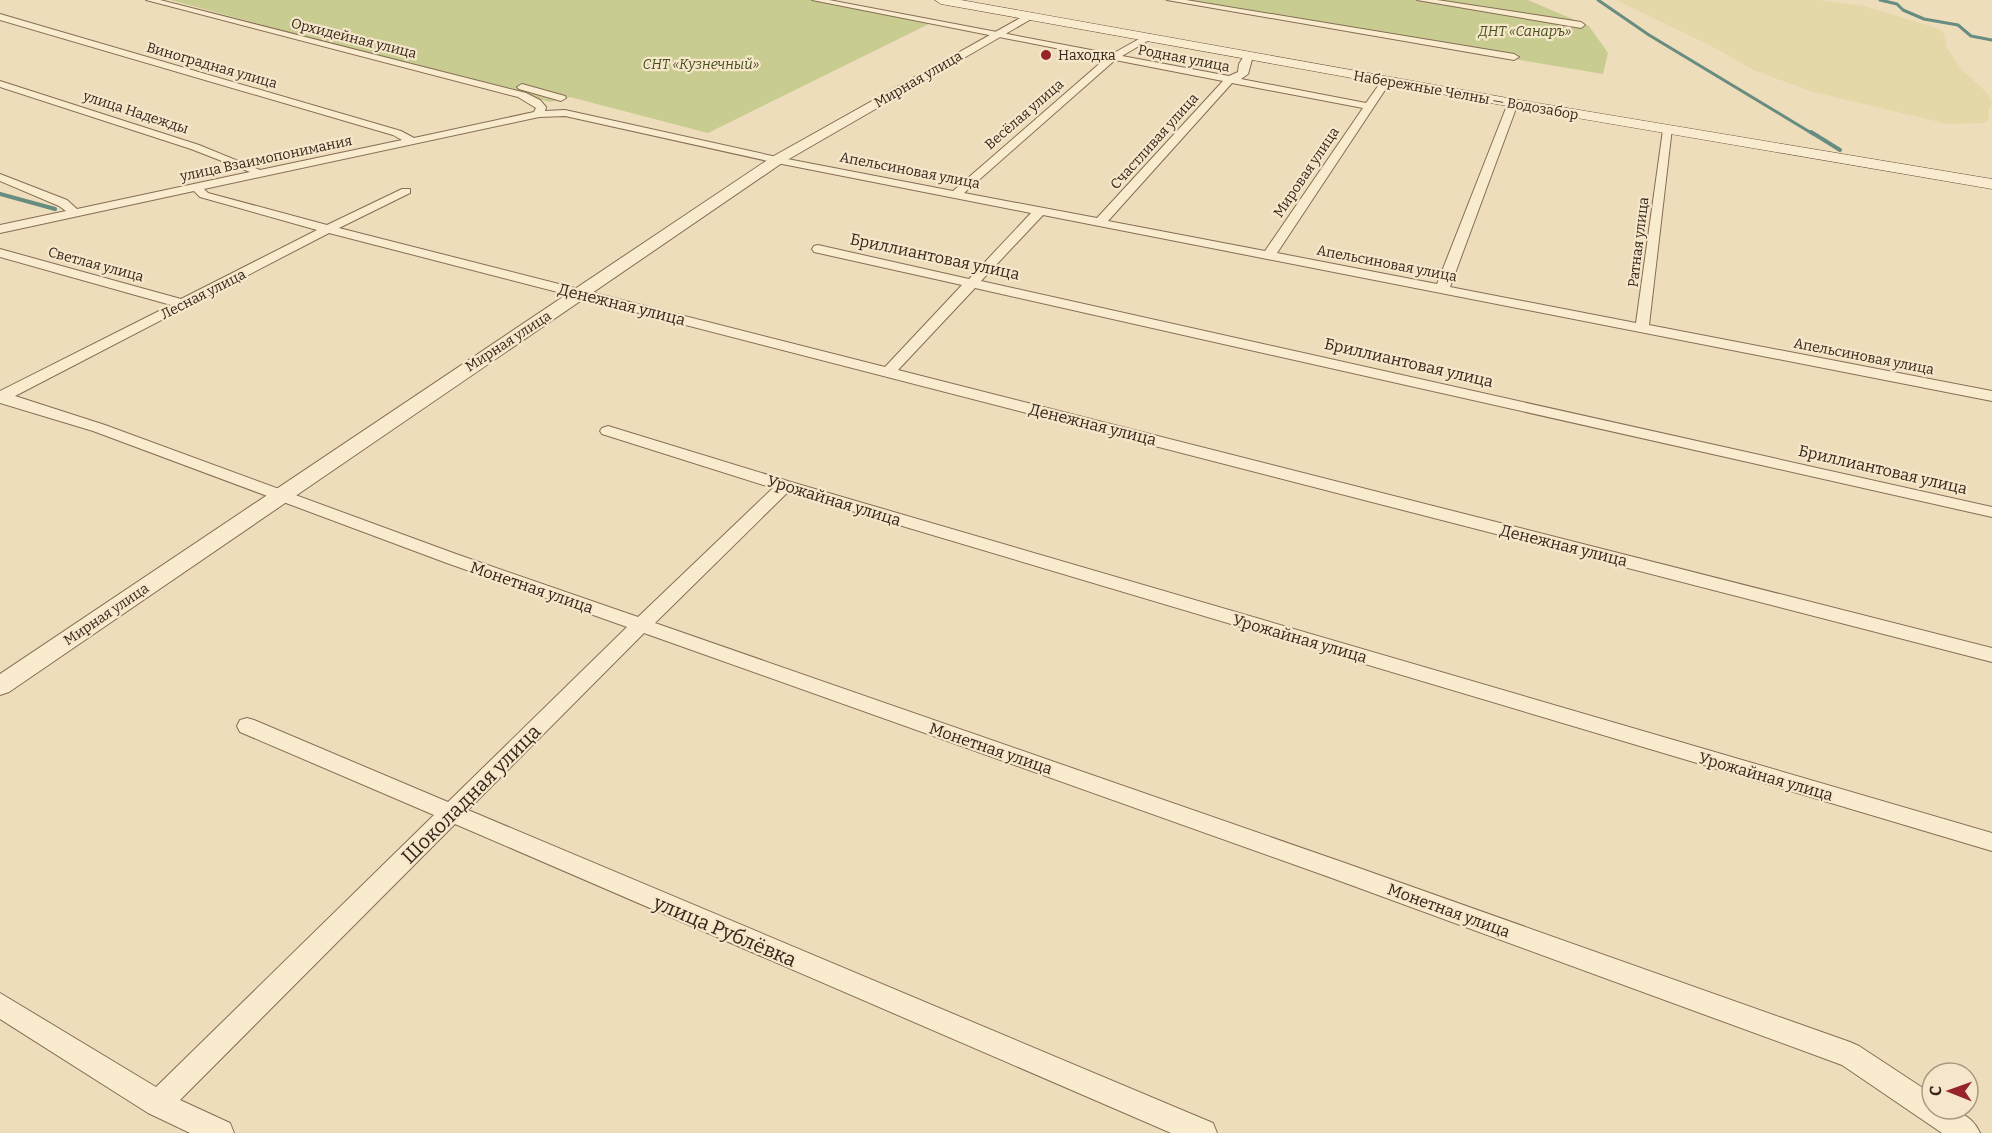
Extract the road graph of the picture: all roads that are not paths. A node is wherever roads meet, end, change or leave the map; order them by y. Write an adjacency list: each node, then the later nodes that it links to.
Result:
1 (150, 0): 21 (street, Орхидейная улица)
2 (190, 0): 18 (street)
3 (816, 0): 10 (street, Родная улица)
4 (941, 0): 7 (main road, Набережные Челны — Водозабор)
5 (1171, 0): 14 (street)
6 (1421, 0): 9 (street)
7 (1029, 16): 10 (street, Мирная улица); 11 (main road, Набережные Челны — Водозабор)
8 (0, 17): 23 (street, Виноградная улица)
9 (1581, 25)
10 (995, 35): 13 (street, Родная улица); 24 (street, Мирная улица)
11 (1148, 37): 12 (main road, Набережные Челны — Водозабор); 13 (street, Весёлая улица)
12 (1248, 56): 15 (street, Счастливая улица); 16 (main road, Набережные Челны — Водозабор)
13 (1112, 57): 15 (street, Родная улица); 30 (street, Весёлая улица)
14 (1514, 57)
15 (1229, 80): 20 (street, Родная улица); 33 (street, Счастливая улица)
16 (1386, 81): 19 (main road, Набережные Челны — Водозабор); 20 (street, Мировая улица)
17 (0, 84): 25 (street, улица Надежды)
18 (561, 98)
19 (1513, 104): 22 (main road, Набережные Челны — Водозабор); 40 (street)
20 (1368, 106): 38 (street, Мировая улица)
21 (539, 114): 23 (street, улица Взаимопонимания); 24 (street, Апельсиновая улица)
22 (1668, 130): 27 (main road, Набережные Челны — Водозабор); 43 (street, Ратная улица)
23 (414, 142): 25 (street, улица Взаимопонимания)
24 (777, 160): 30 (street, Апельсиновая улица); 41 (street, Мирная улица)
25 (259, 175): 28 (street, улица Взаимопонимания)
26 (0, 177): 32 (street)
27 (1992, 184)
28 (197, 188): 32 (street, улица Взаимопонимания); 34 (street, Денежная улица)
29 (406, 192): 34 (street, Лесная улица)
30 (957, 193): 31 (street, Апельсиновая улица)
31 (1040, 211): 33 (street, Апельсиновая улица); 39 (street)
32 (75, 213): 35 (street, улица Взаимопонимания)
33 (1100, 222): 38 (street, Апельсиновая улица)
34 (328, 229): 41 (street, Денежная улица); 42 (street, Лесная улица)
35 (0, 230)
36 (818, 249): 39 (street, Бриллиантовая улица)
37 (0, 253): 42 (street, Светлая улица)
38 (1269, 255): 40 (street, Апельсиновая улица)
39 (974, 282): 44 (street); 50 (street, Бриллиантовая улица)
40 (1442, 289): 43 (street, Апельсиновая улица)
41 (580, 294): 44 (street, Денежная улица); 49 (street, Мирная улица)
42 (183, 304): 46 (street, Лесная улица)
43 (1642, 327): 45 (street, Апельсиновая улица)
44 (888, 372): 52 (street, Денежная улица)
45 (1992, 396)
46 (1, 397): 49 (street, Монетная улица)
47 (608, 431): 48 (street, Урожайная улица)
48 (785, 486): 51 (street, Шоколадная улица); 56 (street, Урожайная улица)
49 (282, 495): 51 (street, Монетная улица); 53 (street, Мирная улица)
50 (1992, 512)
51 (641, 625): 55 (street, Шоколадная улица); 61 (street, Монетная улица)
52 (1992, 655)
53 (0, 686)
54 (247, 726): 55 (street, улица Рублёвка)
55 (451, 815): 58 (street, Шоколадная улица); 60 (street, улица Рублёвка)
56 (1992, 842)
57 (0, 1005): 58 (street)
58 (158, 1104): 59 (street)
59 (220, 1133)
60 (1203, 1133)
61 (1966, 1133)

